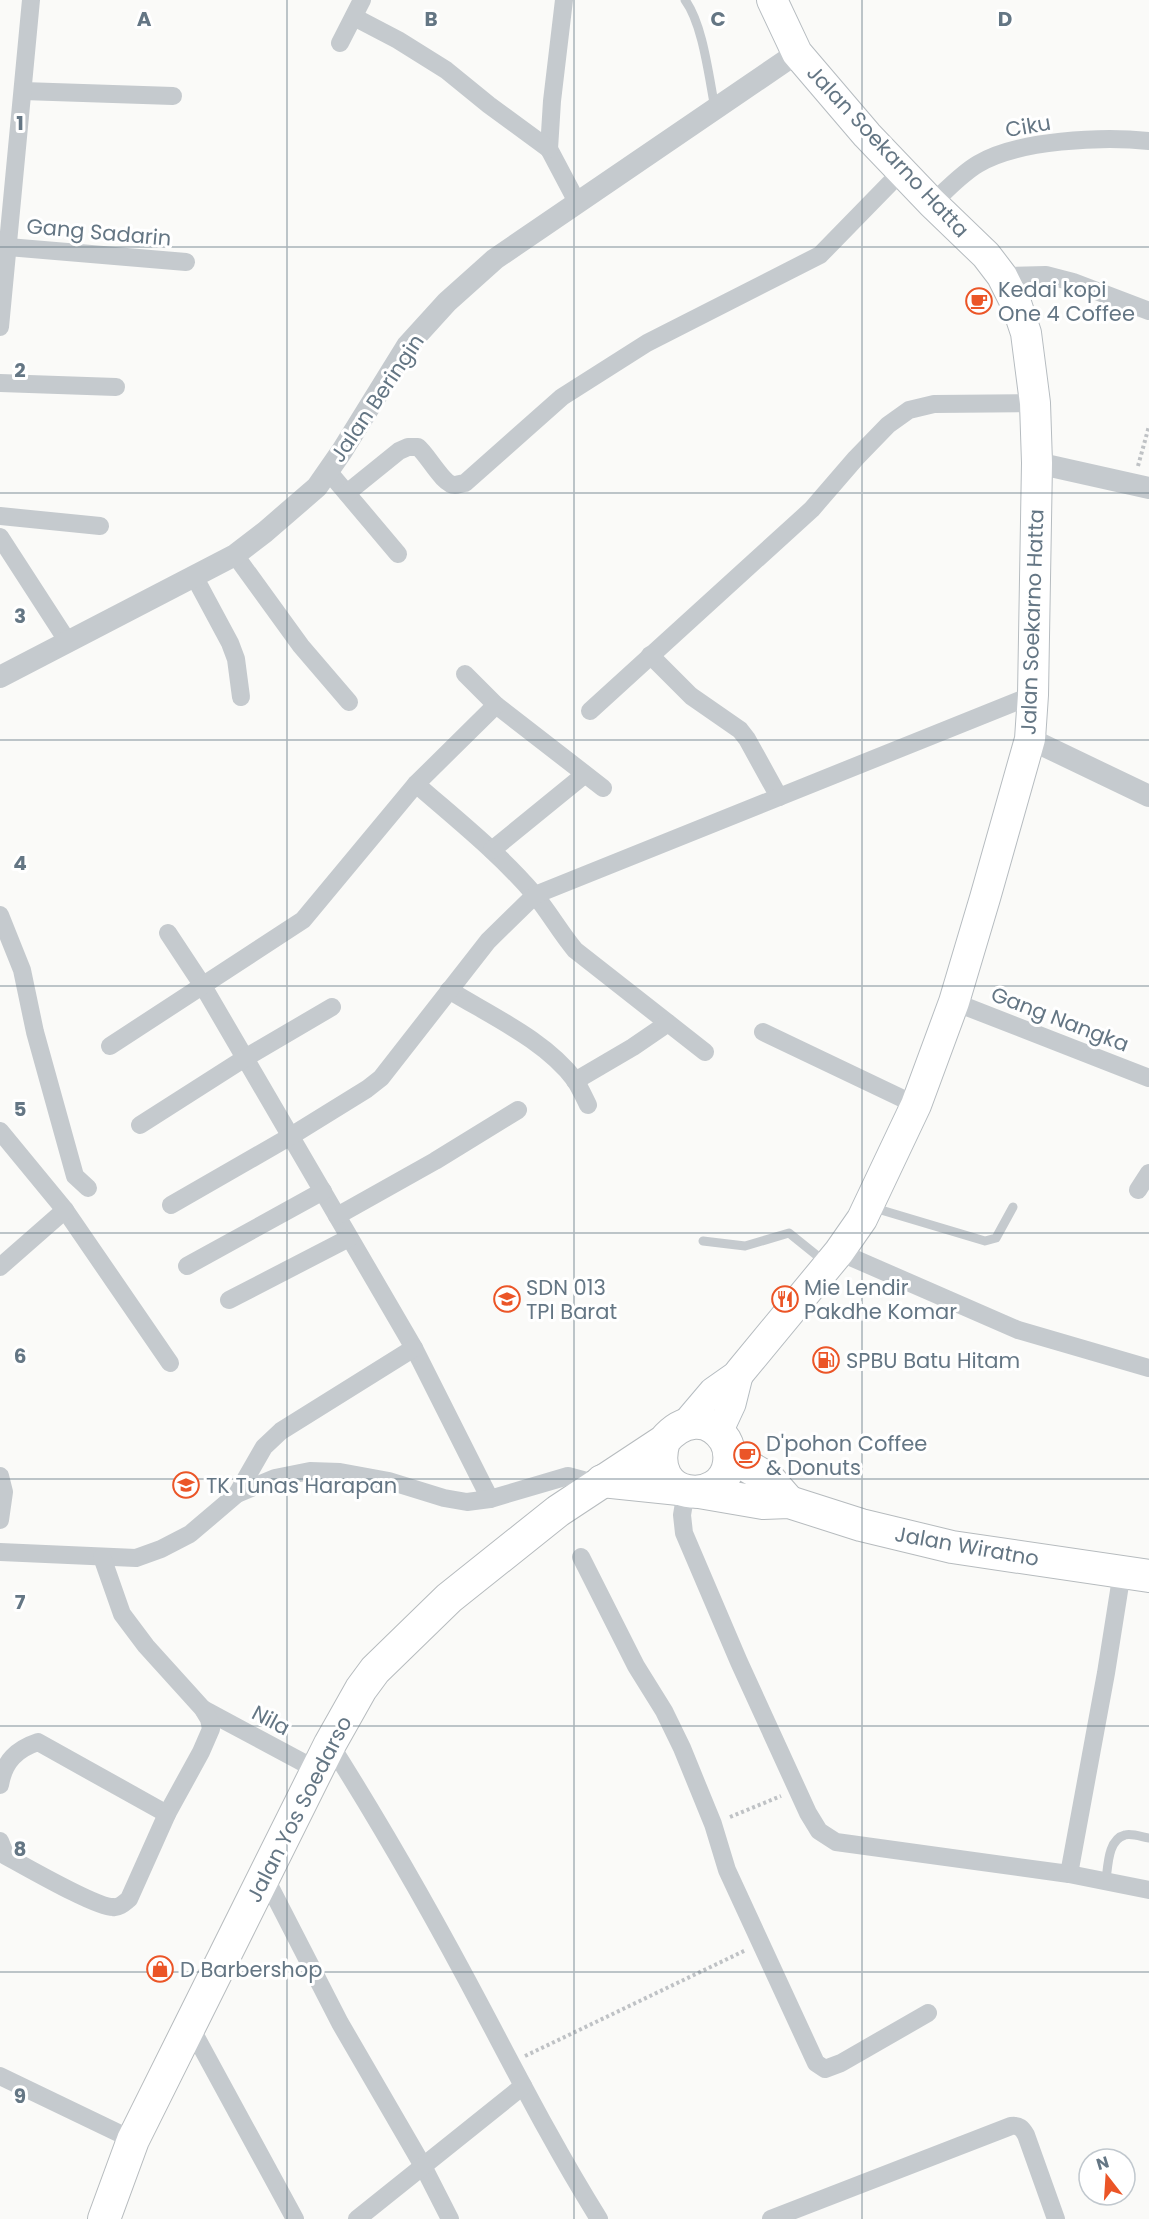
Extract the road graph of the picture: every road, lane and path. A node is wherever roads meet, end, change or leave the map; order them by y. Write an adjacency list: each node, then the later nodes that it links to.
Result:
1 (30, 0): 9 (street)
2 (362, 0): 6 (street)
3 (564, 0): 13 (street)
4 (685, 0): 11 (lane)
5 (772, 0): 8 (main road, Jalan Soekarno Hatta)
6 (354, 16): 7 (street); 13 (street)
7 (340, 43)
8 (797, 52): 11 (street, Jalan Beringin); 14 (main road, Jalan Soekarno Hatta)
9 (23, 91): 10 (street); 17 (street)
10 (173, 96)
11 (715, 108): 15 (street, Jalan Beringin)
12 (1149, 141): 16 (street, Ciku)
13 (549, 149): 15 (street)
14 (902, 171): 16 (main road, Jalan Soekarno Hatta); 29 (street)
15 (577, 202): 27 (street, Jalan Beringin)
16 (932, 203): 19 (main road, Jalan Soekarno Hatta)
17 (8, 247): 18 (street, Gang Sadarin); 21 (street)
18 (186, 261)
19 (1002, 276): 20 (street); 24 (main road, Jalan Soekarno Hatta)
20 (1149, 311)
21 (0, 327)
22 (0, 383): 23 (street)
23 (116, 387)
24 (1035, 403): 26 (main road, Jalan Soekarno Hatta); 37 (street)
25 (1149, 426): 28 (path)
26 (1036, 463): 28 (street); 40 (main road, Jalan Soekarno Hatta)
27 (328, 471): 29 (street); 34 (street, Jalan Beringin)
28 (1141, 486)
29 (347, 493): 33 (street)
30 (0, 516): 31 (street)
31 (100, 526)
32 (0, 537): 36 (street)
33 (398, 554)
34 (235, 555): 35 (street, Jalan Beringin); 42 (street)
35 (194, 576): 36 (street, Jalan Beringin); 41 (street)
36 (68, 642): 39 (street, Jalan Beringin)
37 (650, 655): 44 (street); 50 (street)
38 (465, 674): 43 (street)
39 (0, 677)
40 (1033, 695): 45 (main road, Jalan Soekarno Hatta); 50 (street)
41 (241, 697)
42 (349, 702)
43 (496, 705): 46 (street); 47 (street)
44 (590, 711)
45 (1030, 739): 49 (street); 57 (main road, Jalan Soekarno Hatta)
46 (584, 775): 48 (street); 51 (street)
47 (416, 784): 51 (street); 55 (street)
48 (603, 788)
49 (1149, 796)
50 (779, 797): 52 (street)
51 (492, 850): 52 (street)
52 (535, 895): 56 (street); 59 (street)
53 (0, 915): 73 (street)
54 (168, 933): 55 (street)
55 (203, 986): 61 (street); 63 (street)
56 (449, 990): 65 (street); 71 (street)
57 (954, 1002): 64 (street, Gang Nangka); 67 (main road, Jalan Soekarno Hatta)
58 (332, 1007): 63 (street)
59 (669, 1023): 62 (street); 65 (street)
60 (763, 1032): 67 (street)
61 (110, 1046)
62 (705, 1052)
63 (245, 1058): 69 (street); 71 (street)
64 (1149, 1078)
65 (575, 1081): 66 (street)
66 (588, 1105)
67 (916, 1105): 77 (main road, Jalan Soekarno Hatta)
68 (518, 1110): 80 (street)
69 (140, 1125)
70 (0, 1131): 79 (street)
71 (291, 1136): 75 (street); 76 (street)
72 (1149, 1173): 74 (street)
73 (88, 1188)
74 (1138, 1190)
75 (323, 1191): 80 (street); 84 (street)
76 (171, 1205)
77 (869, 1206): 78 (lane); 83 (main road, Jalan Soekarno Hatta)
78 (1013, 1206)
79 (65, 1209): 85 (street); 88 (street)
80 (338, 1216): 81 (street)
81 (349, 1238): 86 (street); 87 (street)
82 (703, 1241): 83 (lane)
83 (834, 1259): 89 (street); 90 (main road, Jalan Soekarno Hatta)
84 (187, 1266)
85 (0, 1267)
86 (229, 1300)
87 (414, 1348): 96 (street); 97 (street)
88 (170, 1363)
89 (1149, 1368)
90 (740, 1372): 91 (main road, Jalan Soekarno Hatta); 92 (main road, Jalan Soekarno Hatta)
91 (674, 1432): 92 (highway); 94 (highway, Jalan Yos Soedarso); 95 (highway)
92 (724, 1444): 95 (highway); 98 (highway)
93 (0, 1476): 99 (street)
94 (597, 1484): 95 (highway); 97 (street); 105 (highway, Jalan Yos Soedarso)
95 (688, 1491): 98 (highway, Jalan Wiratno); 107 (street)
96 (237, 1494): 97 (street); 101 (street)
97 (490, 1499)
98 (789, 1502): 103 (highway, Jalan Wiratno)
99 (0, 1520)
100 (0, 1552): 101 (street)
101 (102, 1557): 104 (street)
102 (581, 1557): 109 (street)
103 (1136, 1574): 112 (street)
104 (203, 1709): 105 (street, Nila); 108 (street)
105 (323, 1757): 113 (highway, Jalan Yos Soedarso); 119 (street)
106 (0, 1785): 108 (street)
107 (797, 1790): 109 (path); 112 (street)
108 (167, 1814): 111 (street)
109 (713, 1824): 116 (street)
110 (1149, 1838): 114 (lane)
111 (0, 1841)
112 (1070, 1874): 114 (street)
113 (264, 1875): 118 (highway, Jalan Yos Soedarso); 123 (street)
114 (1106, 1880): 115 (street)
115 (1149, 1890)
116 (760, 1942): 117 (street); 119 (path)
117 (928, 2013)
118 (190, 2026): 122 (highway, Jalan Yos Soedarso); 125 (street)
119 (510, 2063): 121 (street)
120 (0, 2076): 122 (street)
121 (523, 2086): 123 (street); 128 (street)
122 (132, 2140): 124 (highway, Jalan Yos Soedarso)
123 (423, 2166): 126 (street); 127 (street)
124 (104, 2219)
125 (295, 2219)
126 (357, 2219)
127 (450, 2219)
128 (599, 2219)
129 (771, 2219): 130 (street)
130 (1056, 2219)

